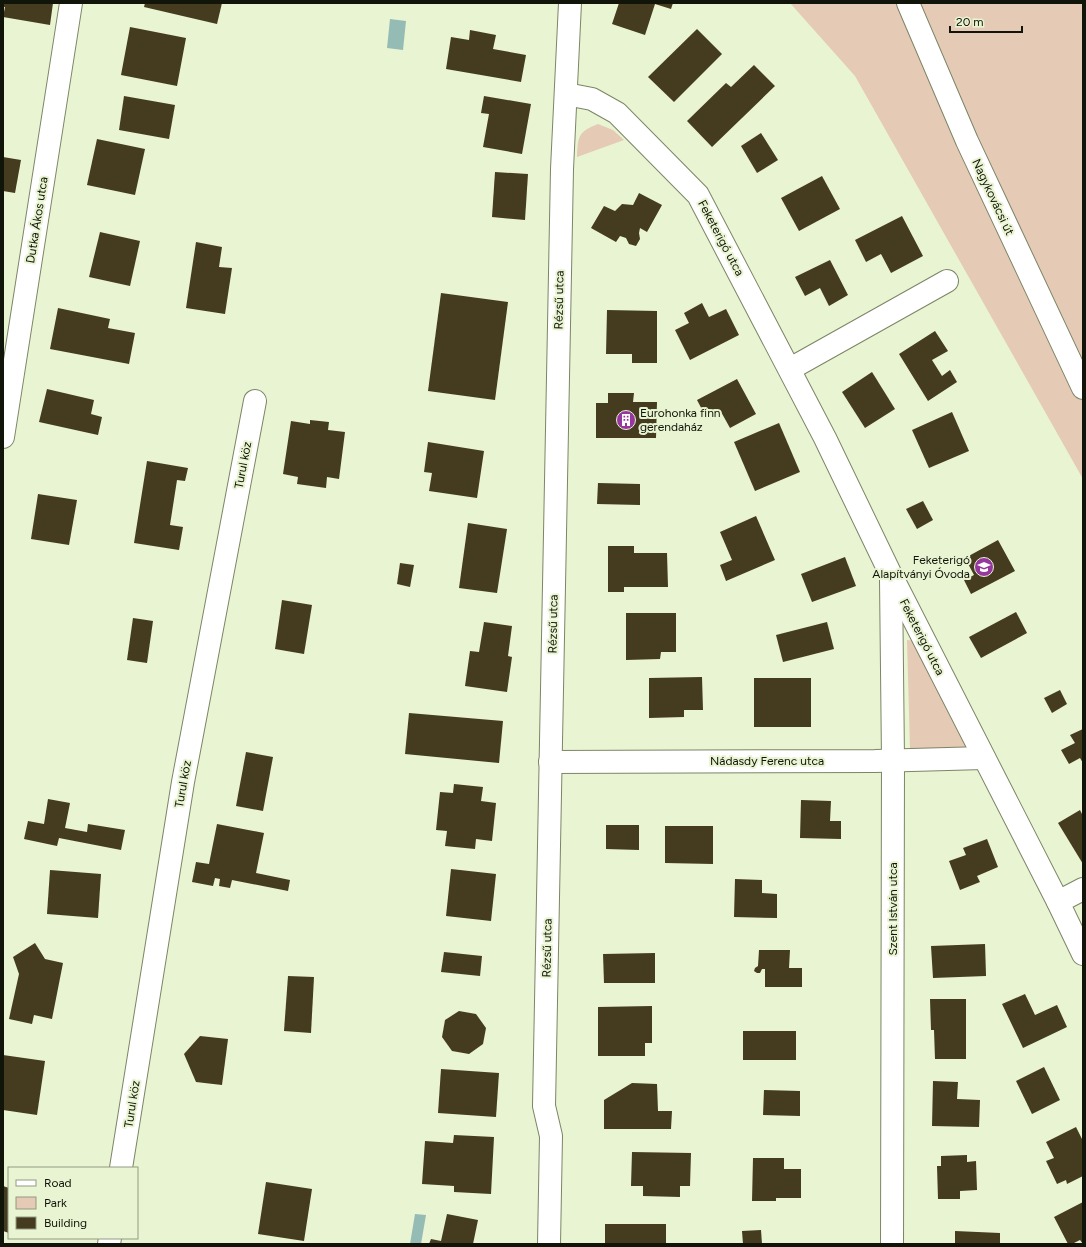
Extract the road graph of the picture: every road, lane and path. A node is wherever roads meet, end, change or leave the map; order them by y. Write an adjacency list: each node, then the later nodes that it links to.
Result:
1 (71, 3): 9 (street, Dutka Ákos utca)
2 (570, 3): 4 (street, Rézsű utca)
3 (908, 3): 7 (street, Nagykovácsi út)
4 (566, 94): 6 (street, Feketerigó utca); 13 (street, Rézsű utca)
5 (947, 281): 6 (street)
6 (790, 370): 10 (street, Feketerigó utca)
7 (1083, 388)
8 (255, 401): 17 (street, Turul köz)
9 (3, 437)
10 (891, 575): 11 (street, Feketerigó utca); 12 (street, Szent István utca)
11 (984, 758): 12 (street, Nádasdy Ferenc utca); 15 (street, Feketerigó utca)
12 (893, 760): 13 (street, Nádasdy Ferenc utca); 19 (street, Szent István utca)
13 (550, 762): 18 (street, Rézsű utca)
14 (1083, 889): 15 (street)
15 (1058, 902): 16 (street, Feketerigó utca)
16 (1083, 954)
17 (121, 1167)
18 (549, 1244)
19 (892, 1244)

